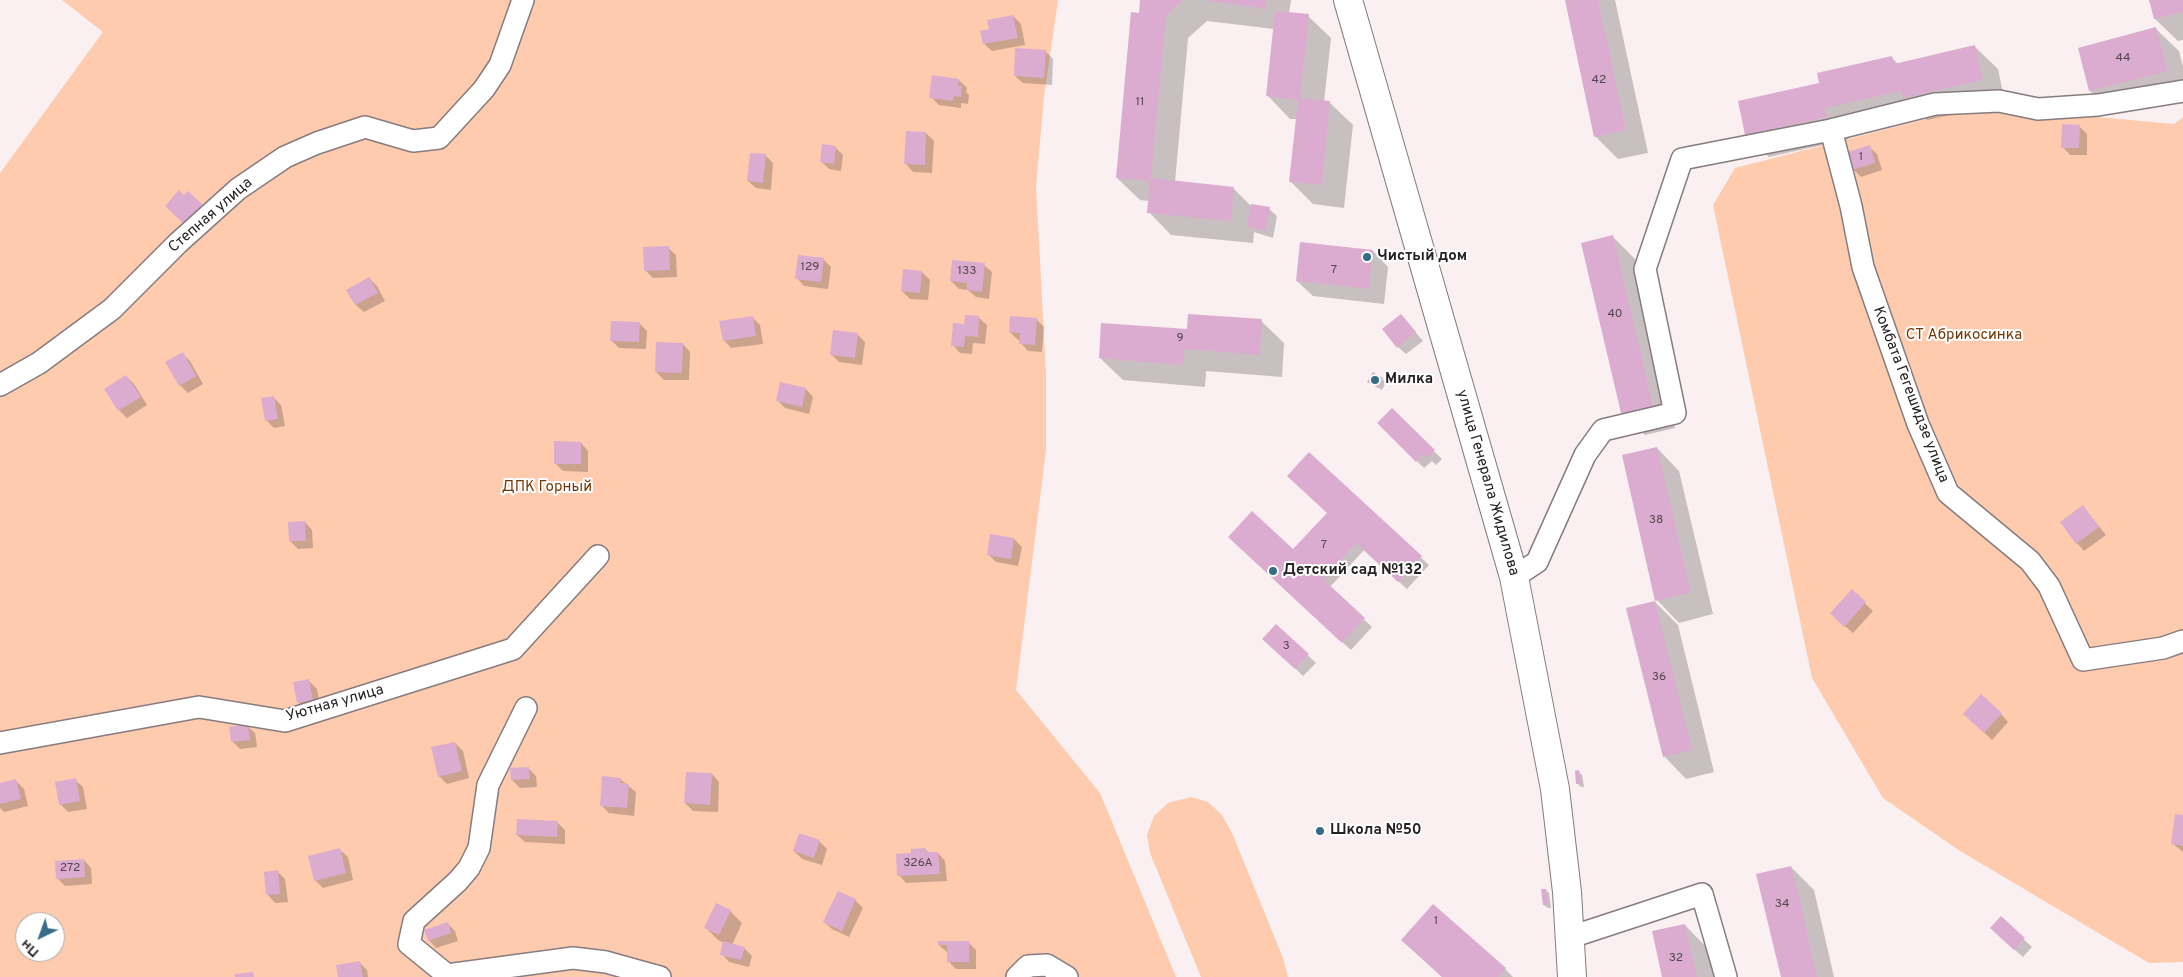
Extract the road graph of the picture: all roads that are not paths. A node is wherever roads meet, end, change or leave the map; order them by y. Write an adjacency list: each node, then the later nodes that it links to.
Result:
1 (523, 0): 5 (street, Степная улица)
2 (1348, 0): 7 (main road, улица Генерала Жидилова)
3 (2183, 90): 4 (street)
4 (1831, 130): 7 (street); 8 (street, Комбата Гегешидзе улица)
5 (0, 385)
6 (598, 556): 10 (street, Уютная улица)
7 (1514, 577): 11 (main road, улица Генерала Жидилова)
8 (2183, 642)
9 (526, 708): 12 (street)
10 (0, 743)
11 (1571, 937): 15 (main road, улица Генерала Жидилова); 16 (street)
12 (660, 977)
13 (1016, 977): 14 (street)
14 (1067, 977)
15 (1572, 977)
16 (1726, 977)

